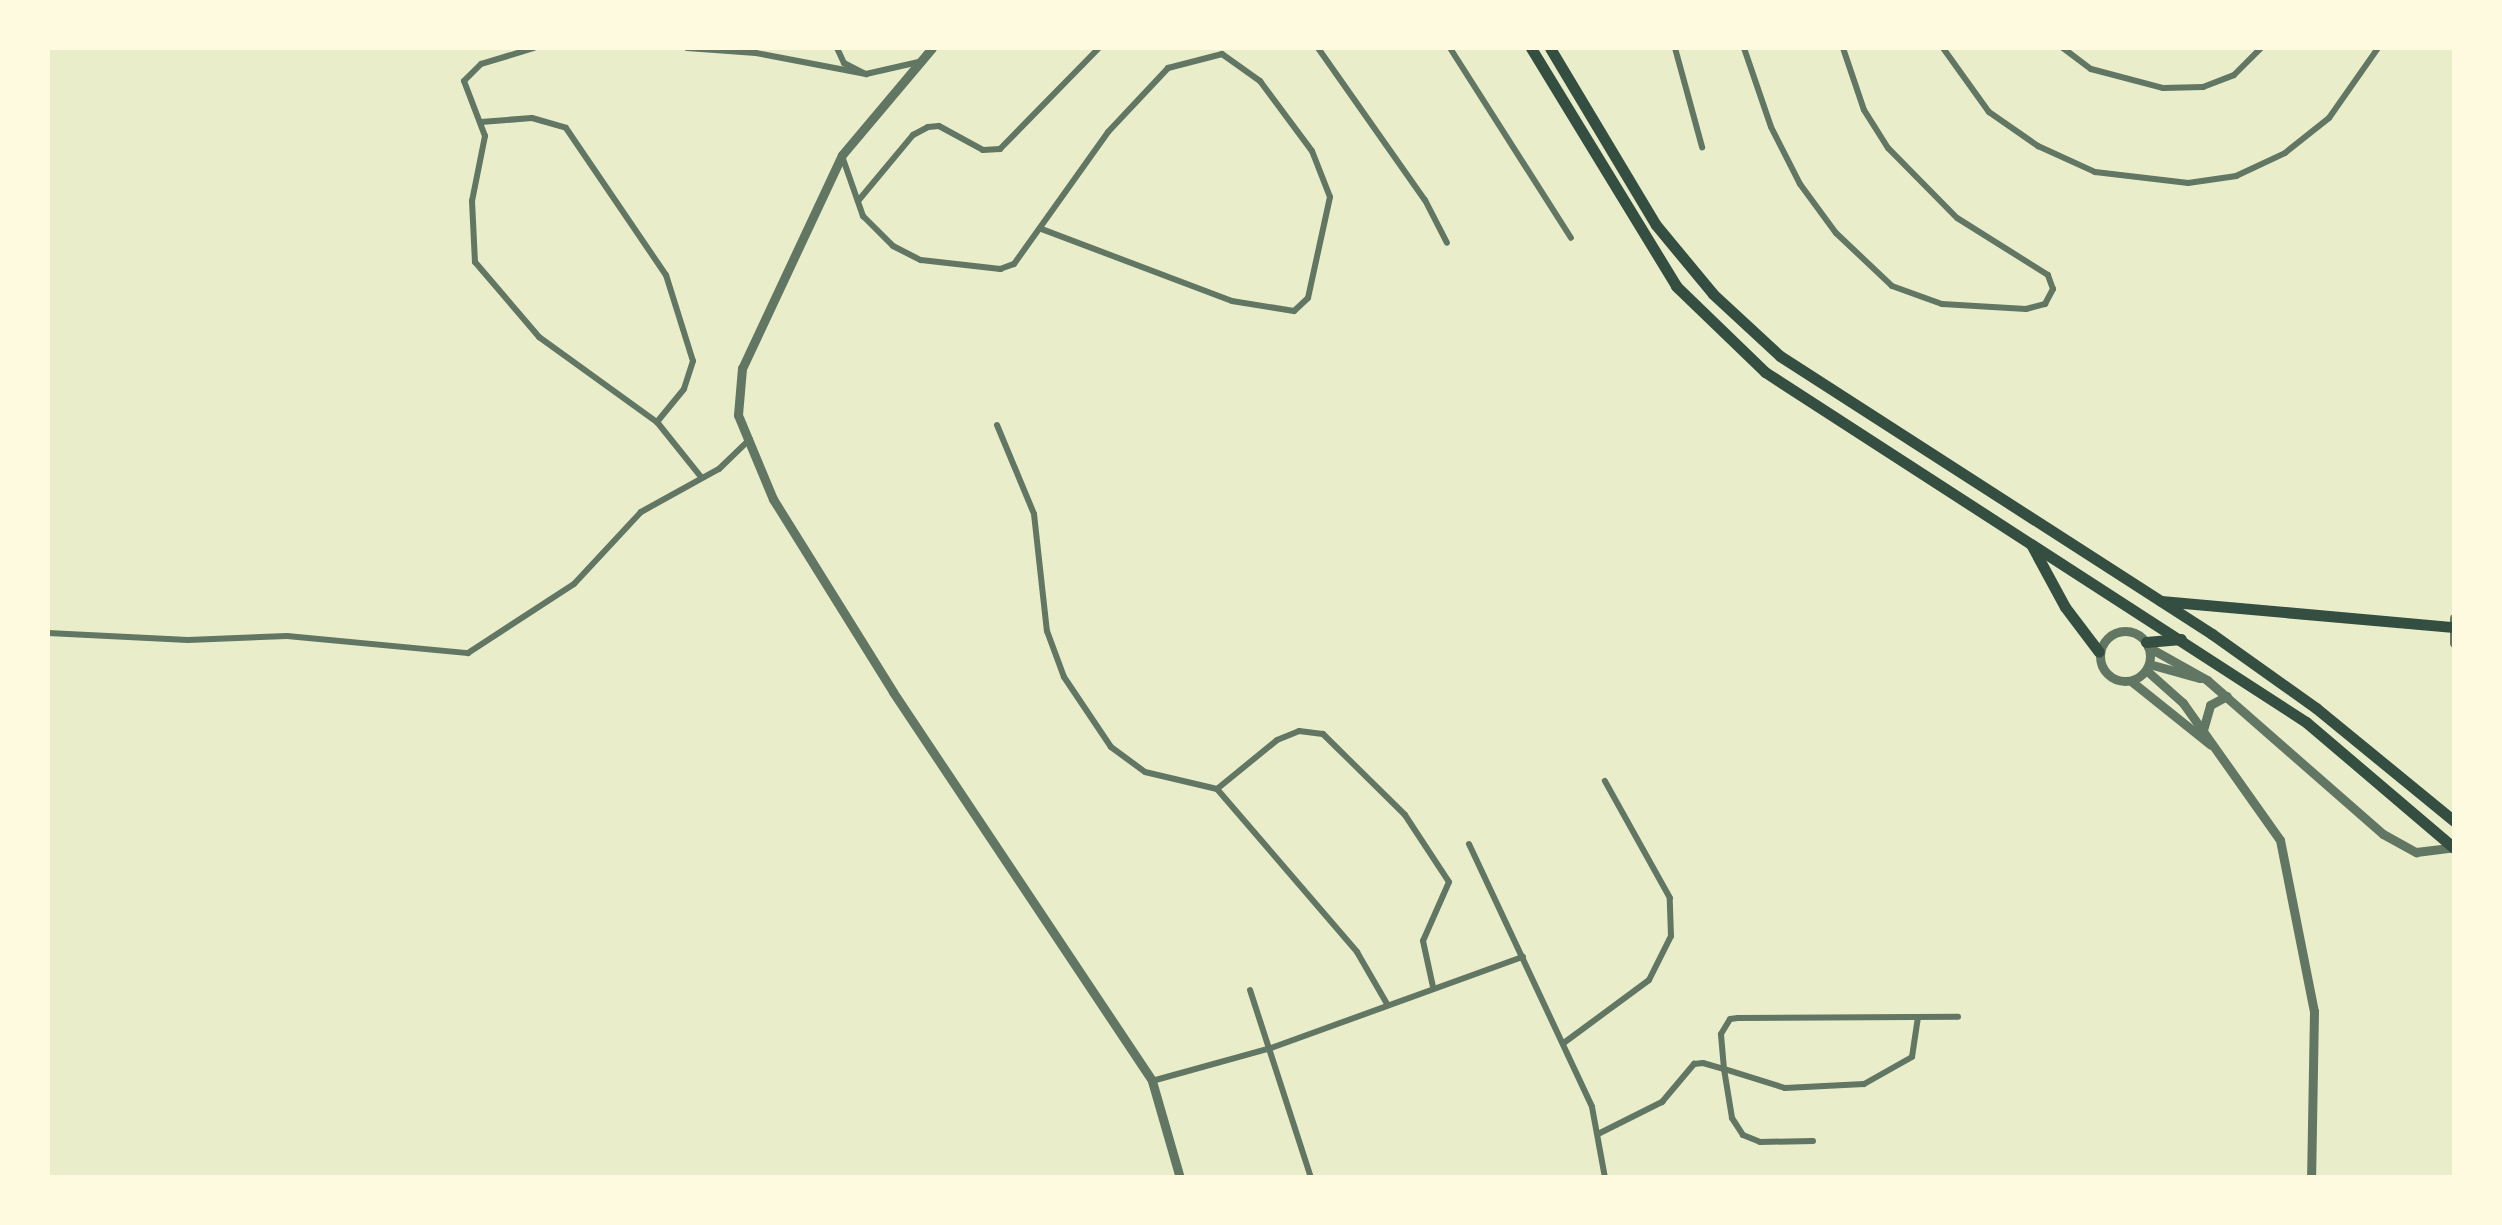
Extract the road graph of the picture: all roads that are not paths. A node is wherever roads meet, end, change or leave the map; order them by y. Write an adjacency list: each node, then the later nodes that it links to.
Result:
1 (534, 48): 19 (street)
2 (687, 48): 18 (street)
3 (837, 48): 18 (street)
4 (932, 48): 17 (street)
5 (1100, 48): 22 (street)
6 (1318, 48): 25 (street)
7 (1450, 48): 24 (street)
8 (1531, 48): 30 (highway)
9 (1550, 48): 31 (highway)
10 (1675, 48): 20 (street)
11 (1744, 48): 12 (street)
12 (1843, 48)
13 (1943, 48): 16 (street)
14 (2063, 48): 15 (street)
15 (2261, 48)
16 (2378, 48)
17 (919, 62): 18 (street); 21 (street)
18 (866, 74)
19 (481, 122): 26 (street); 26 (street)
20 (1702, 147)
21 (842, 155): 22 (street); 28 (street)
22 (857, 202): 23 (street)
23 (1041, 228): 23 (street)
24 (1571, 238)
25 (1447, 243)
26 (657, 422): 29 (street)
27 (998, 424): 44 (street)
28 (751, 438): 29 (street); 57 (street)
29 (701, 476): 32 (street)
30 (2030, 542): 34 (highway); 36 (highway)
31 (2159, 601): 33 (highway); 45 (highway)
32 (48, 633)
33 (2453, 635)
34 (2181, 639): 35 (highway); 47 (highway)
35 (2147, 645): 36 (street); 37 (street); 38 (street)
36 (2100, 652): 39 (street)
37 (2148, 667): 38 (street); 39 (street); 41 (street)
38 (2208, 680): 40 (street)
39 (2131, 681): 42 (street)
40 (2227, 696): 41 (street); 47 (street)
41 (2202, 730): 42 (street)
42 (2217, 750): 63 (street)
43 (1605, 780): 54 (street)
44 (1217, 790): 49 (street); 51 (street)
45 (2454, 820)
46 (1470, 844): 48 (street)
47 (2454, 848)
48 (1522, 957): 49 (street); 54 (street)
49 (1433, 987): 51 (street)
50 (1250, 990): 55 (street)
51 (1386, 1002): 55 (street)
52 (1918, 1017): 53 (street); 56 (street); 56 (street)
53 (1958, 1017)
54 (1564, 1042): 58 (street)
55 (1271, 1048): 57 (street); 61 (street)
56 (1724, 1069): 58 (street); 59 (street)
57 (1152, 1081): 60 (street)
58 (1598, 1134): 62 (street)
59 (1813, 1141)
60 (1180, 1178)
61 (1311, 1178)
62 (1604, 1178)
63 (2311, 1178)

